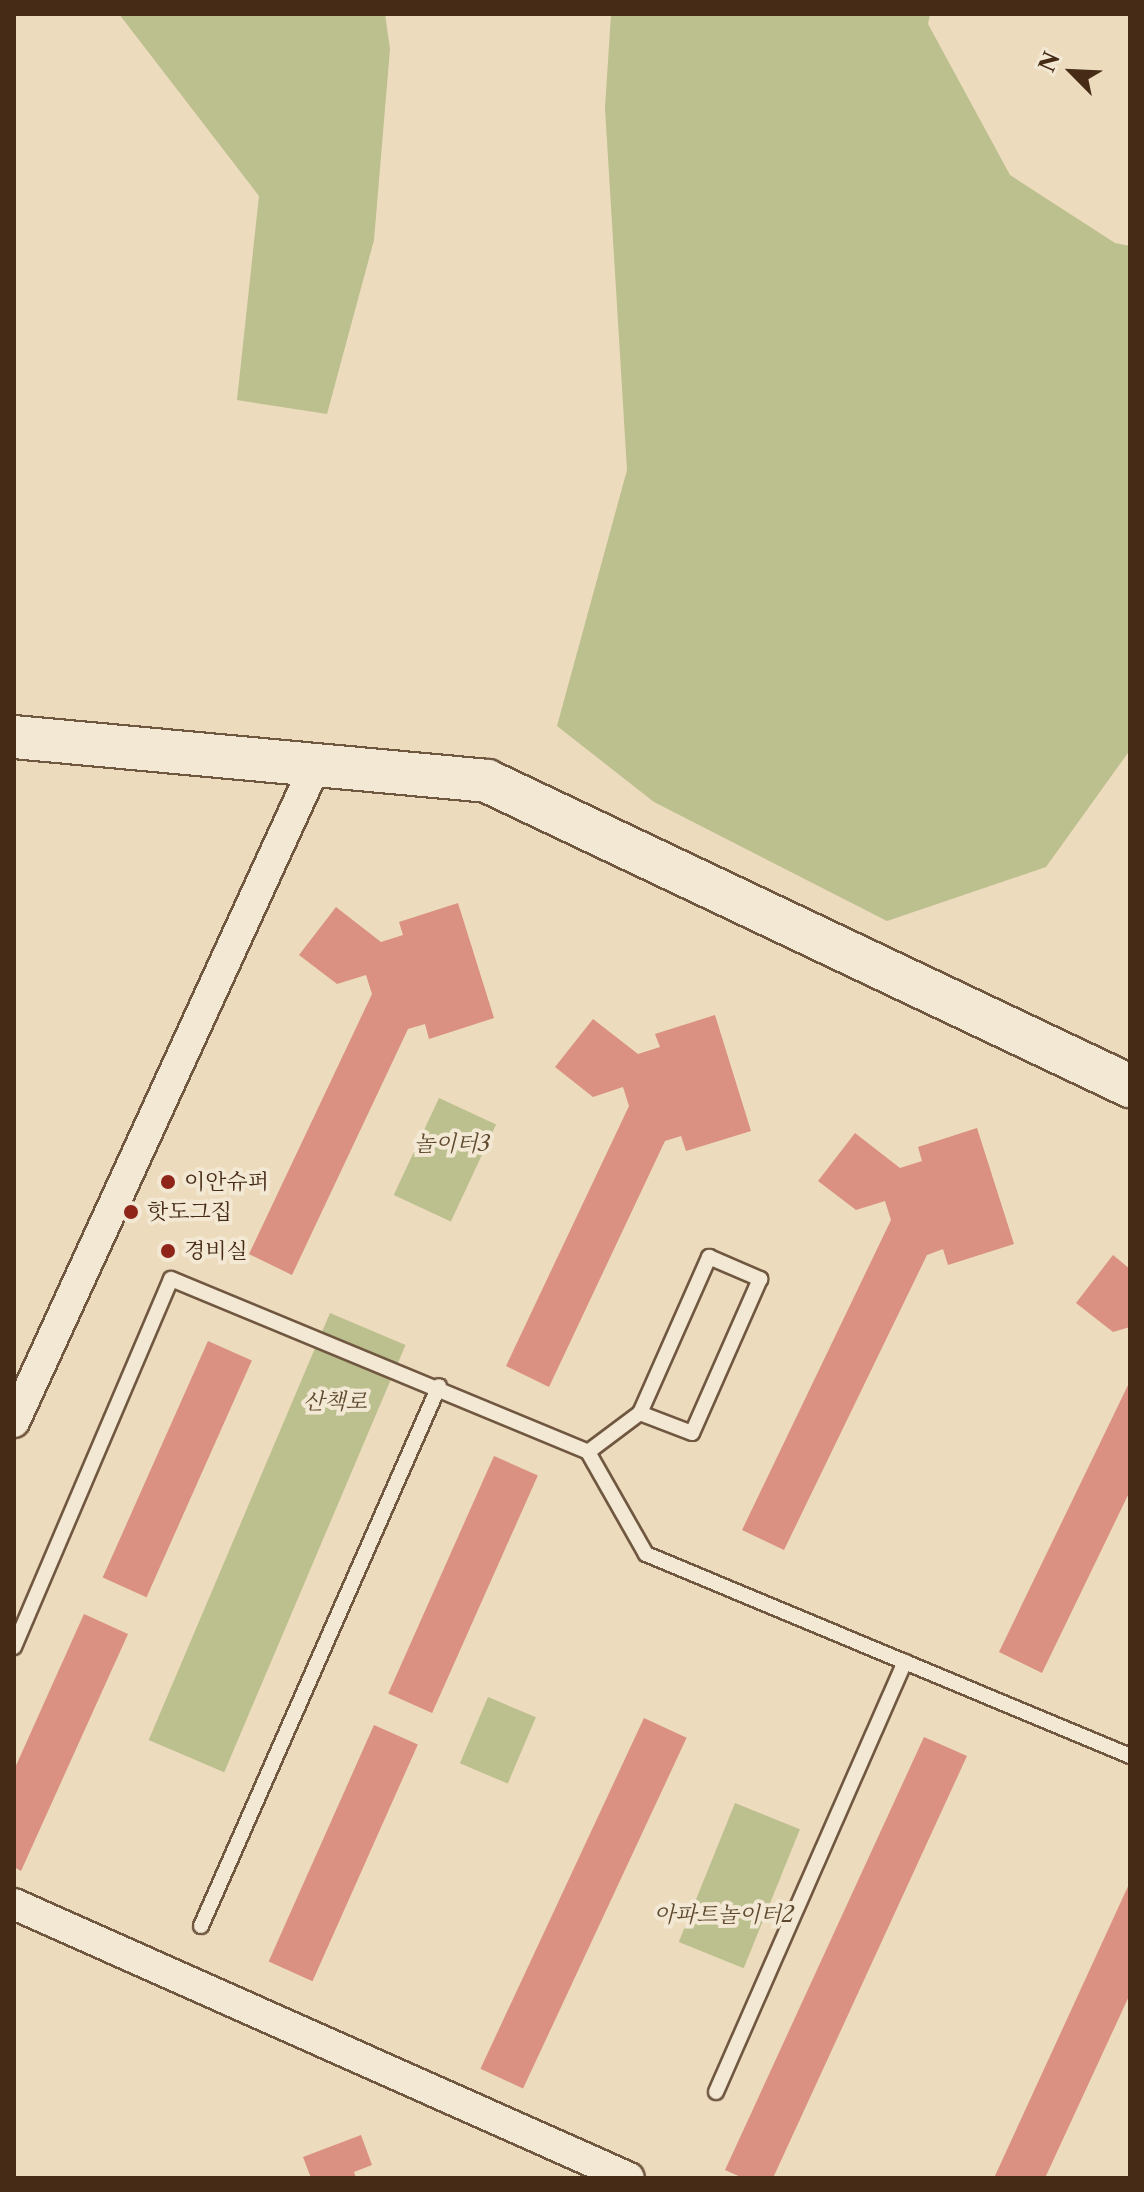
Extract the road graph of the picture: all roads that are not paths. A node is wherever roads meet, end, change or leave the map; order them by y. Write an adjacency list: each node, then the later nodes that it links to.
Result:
1 (14, 737): 2 (street)
2 (316, 764): 3 (street); 6 (street)
3 (1130, 1086)
4 (439, 1386): 7 (lane); 8 (lane); 12 (lane)
5 (640, 1413): 5 (lane); 7 (lane)
6 (14, 1422)
7 (588, 1452): 9 (lane)
8 (14, 1647)
9 (905, 1662): 10 (lane); 13 (lane)
10 (1130, 1756)
11 (14, 1904): 14 (street)
12 (201, 1926)
13 (716, 2092)
14 (629, 2178)

